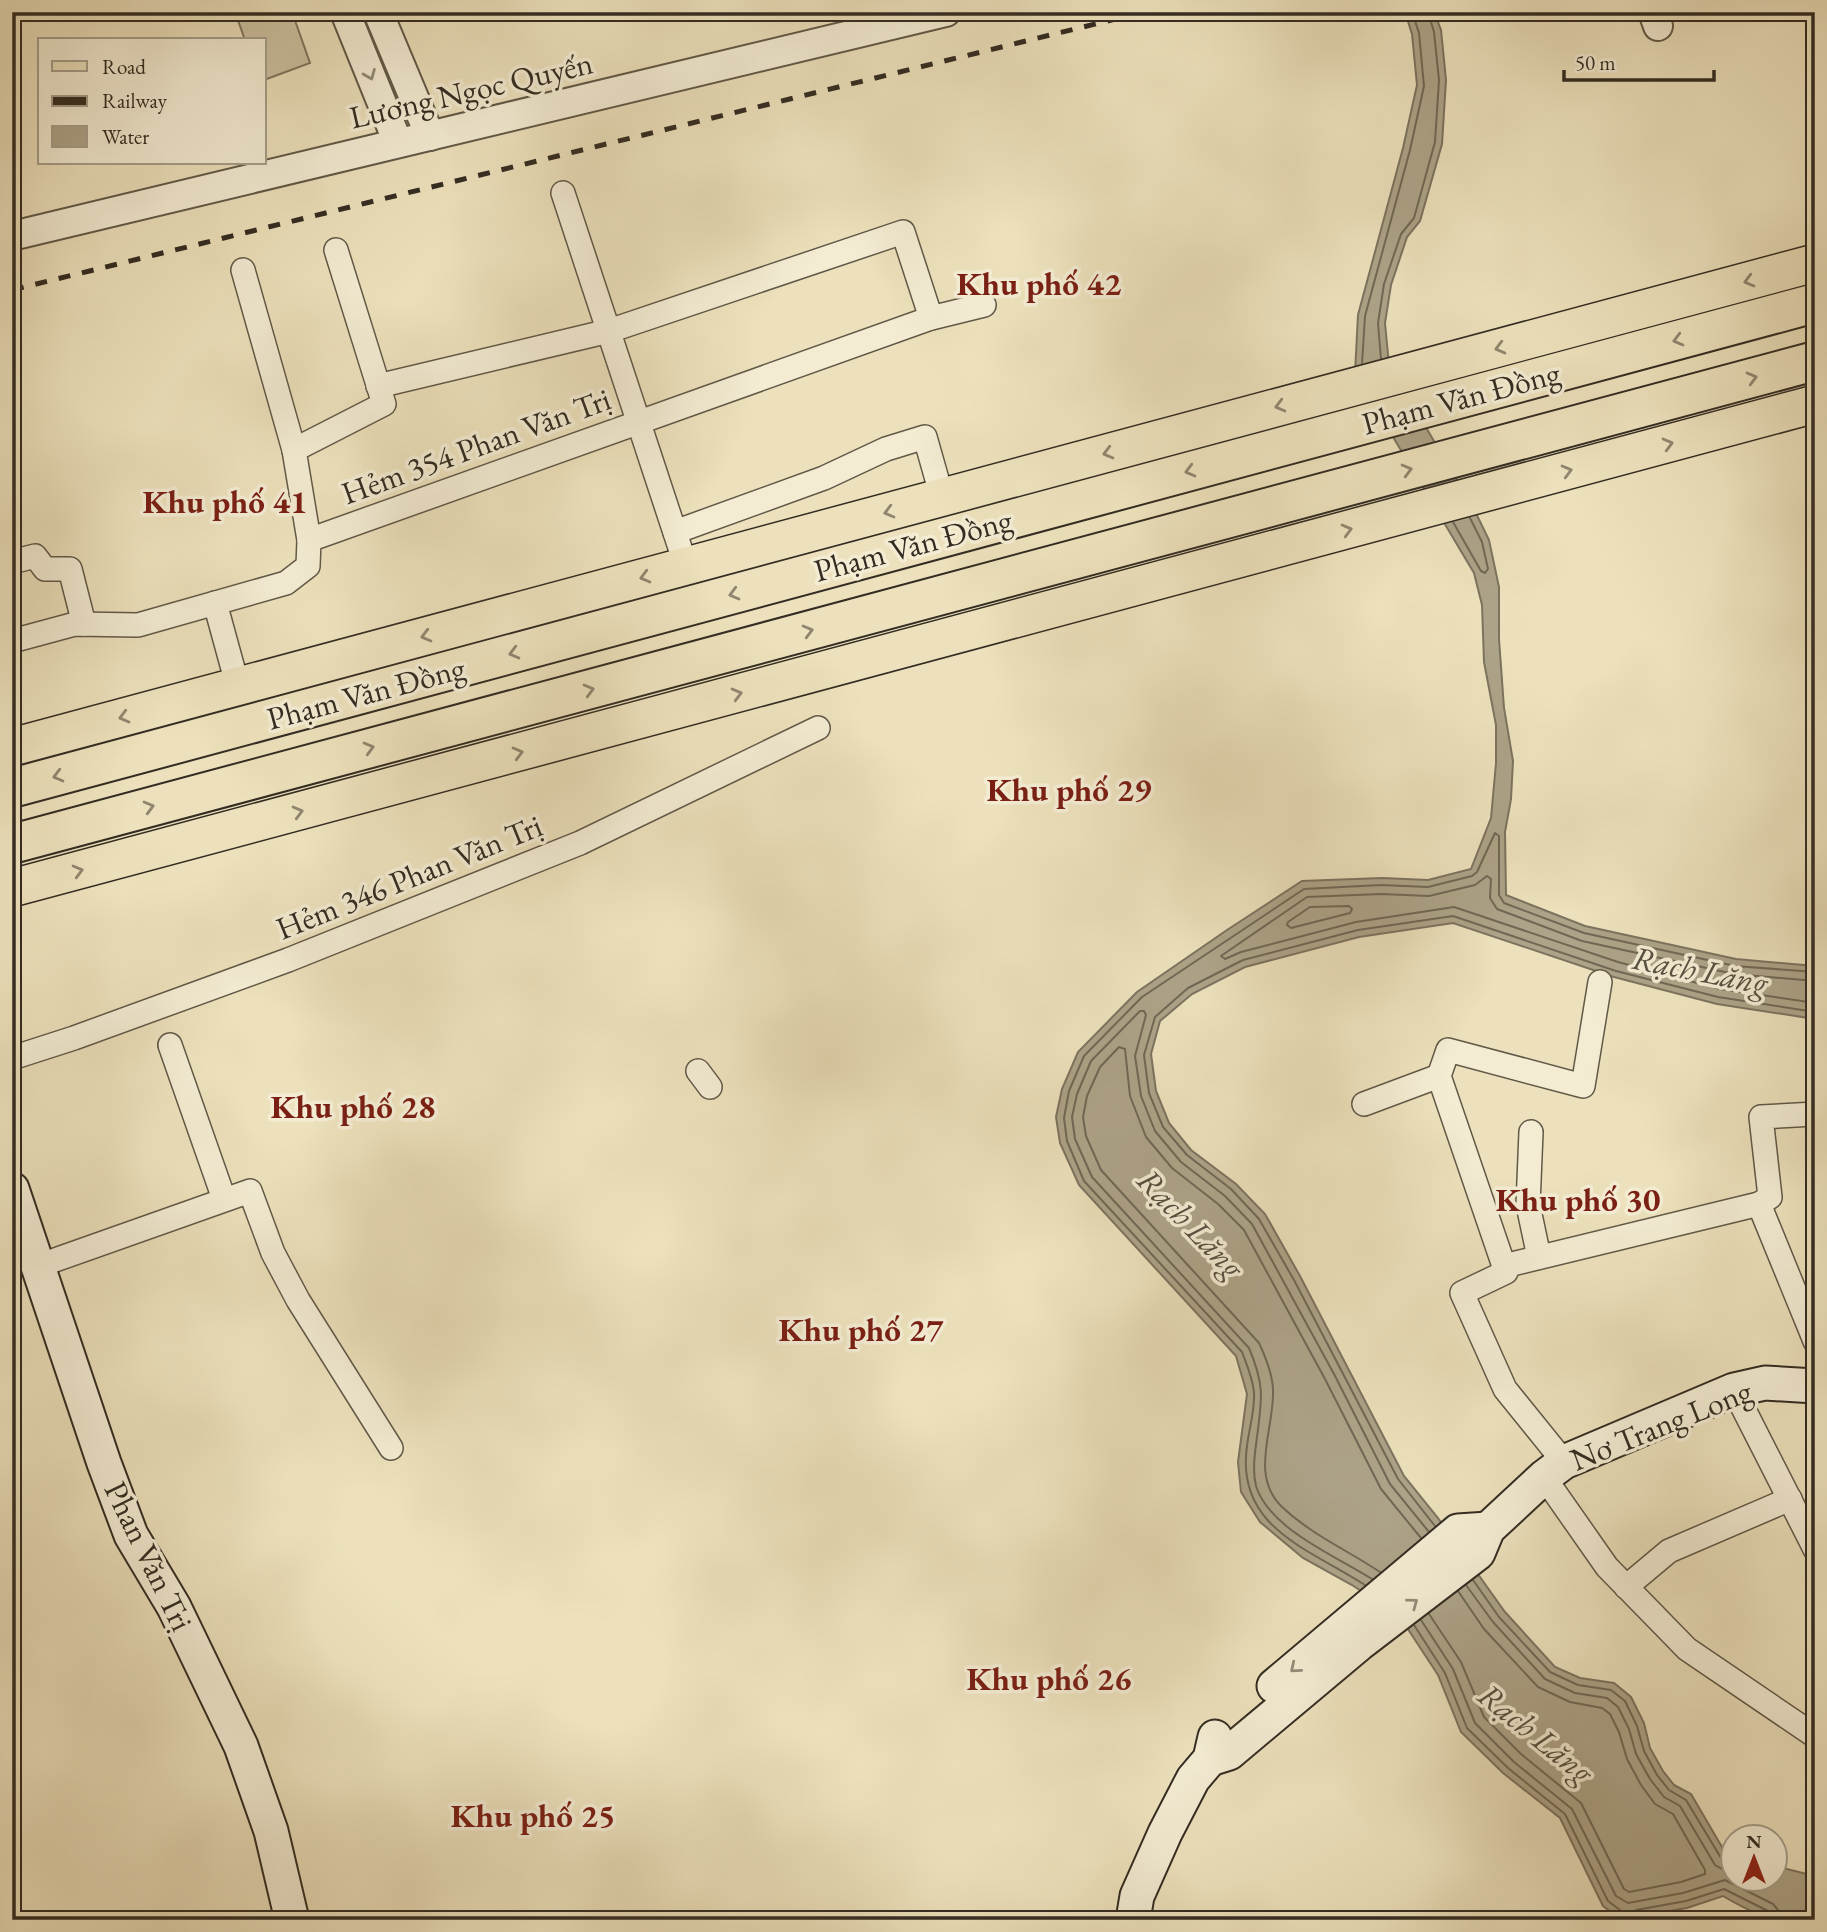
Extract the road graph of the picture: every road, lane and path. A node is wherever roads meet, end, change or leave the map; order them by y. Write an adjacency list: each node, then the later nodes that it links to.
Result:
1 (345, 12): 5 (street, one-way to 5)
2 (379, 12): 4 (street)
3 (946, 12): 4 (street, Lương Ngọc Quyến)
4 (430, 136): 5 (street, Lương Ngọc Quyến)
5 (398, 143): 7 (street, Lương Ngọc Quyến)
6 (563, 193): 14 (street)
7 (12, 236)
8 (336, 250): 16 (street)
9 (1815, 263): 20 (main road, Phạm Văn Đồng, one-way to 20)
10 (243, 270): 19 (street)
11 (1815, 303): 21 (highway, Phạm Văn Đồng, one-way to 21)
12 (984, 305): 13 (street, Hẻm 354 Phan Văn Trị)
13 (931, 318): 14 (street); 18 (street, Hẻm 354 Phan Văn Trị)
14 (609, 331): 16 (street); 18 (street)
15 (1815, 361): 34 (highway, Phạm Văn Đồng, one-way to 15)
16 (378, 386): 19 (street)
17 (1815, 404): 35 (main road, one-way to 17)
18 (638, 421): 22 (street, Hẻm 354 Phan Văn Trị); 23 (street)
19 (295, 450): 22 (street)
20 (942, 498): 21 (main road); 23 (main road, Phạm Văn Đồng, one-way to 23); 23 (street, Phạm Văn Đồng)
21 (949, 536): 31 (highway, Phạm Văn Đồng, one-way to 31)
22 (309, 540): 25 (street)
23 (680, 549): 28 (main road, Phạm Văn Đồng, one-way to 28)
24 (12, 562): 26 (street)
25 (215, 603): 26 (street); 28 (street)
26 (84, 624): 27 (street)
27 (12, 641)
28 (237, 687): 29 (main road, Phạm Văn Đồng)
29 (179, 702): 31 (main road); 32 (main road, Phạm Văn Đồng, one-way to 32)
30 (818, 728): 38 (street, Hẻm 346 Phan Văn Trị)
31 (191, 740): 33 (highway, Phạm Văn Đồng, one-way to 33)
32 (12, 747)
33 (12, 788)
34 (12, 844)
35 (12, 888)
36 (1600, 982): 39 (street)
37 (170, 1045): 44 (street)
38 (12, 1058)
39 (1439, 1076): 40 (street); 48 (street)
40 (1364, 1104)
41 (1815, 1114): 45 (street)
42 (1531, 1132): 46 (street)
43 (12, 1189): 47 (main road, Phan Văn Trị)
44 (224, 1199): 47 (street); 52 (street)
45 (1759, 1204): 46 (street); 49 (street)
46 (1539, 1257): 48 (street)
47 (38, 1266): 58 (main road, Phan Văn Trị)
48 (1504, 1266): 53 (street)
49 (1815, 1341)
50 (1815, 1386): 51 (main road, Nơ Trang Long)
51 (1734, 1390): 53 (main road, Nơ Trang Long); 54 (street)
52 (391, 1448)
53 (1554, 1470): 56 (street); 59 (main road, Nơ Trang Long)
54 (1790, 1499): 55 (street); 56 (street)
55 (1815, 1549)
56 (1626, 1587): 57 (street)
57 (1815, 1736)
58 (292, 1920)
59 (1133, 1920)

